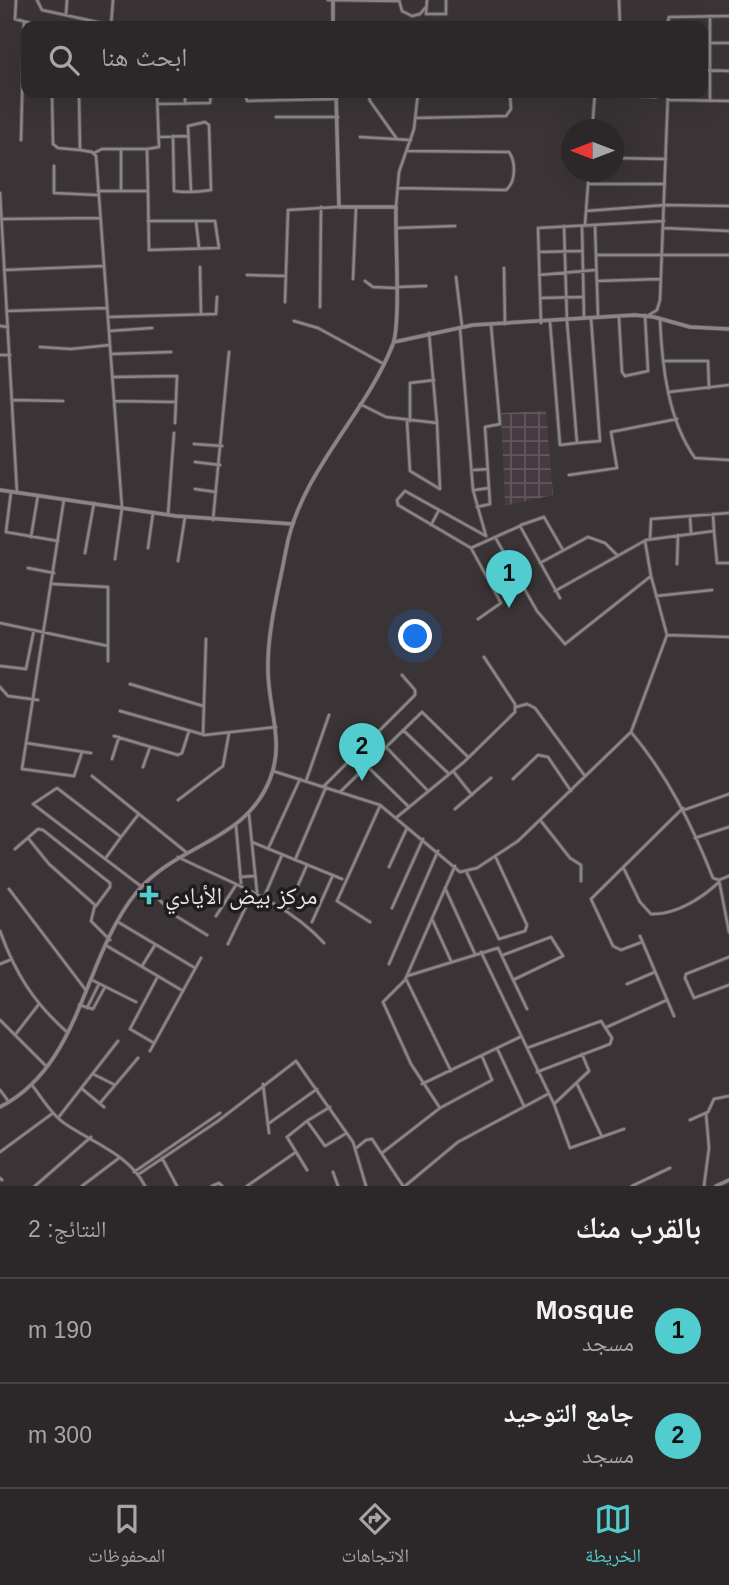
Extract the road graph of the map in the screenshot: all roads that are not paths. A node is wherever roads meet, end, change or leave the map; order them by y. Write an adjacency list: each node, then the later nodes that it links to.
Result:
1 (16, 0): 14 (street)
2 (37, 0): 11 (street)
3 (67, 0): 11 (street)
4 (113, 0): 16 (street)
5 (331, 0): 9 (street); 17 (street)
6 (427, 0): 10 (street)
7 (446, 0): 10 (street)
8 (619, 0): 18 (street)
9 (399, 1): 10 (street)
10 (426, 6)
11 (66, 15): 15 (street)
12 (710, 16): 13 (street); 19 (street); 20 (street)
13 (729, 16)
14 (22, 21)
15 (93, 21)
16 (111, 21)
17 (333, 21)
18 (620, 21)
19 (668, 21)
20 (710, 43): 21 (street); 22 (street)
21 (729, 43)
22 (710, 50): 23 (street)
23 (710, 70): 24 (street); 38 (street)
24 (729, 71)
25 (22, 98): 51 (street)
26 (52, 98): 55 (street)
27 (79, 98): 55 (street)
28 (157, 98): 40 (street)
29 (185, 98): 41 (street)
30 (210, 98): 41 (street)
31 (246, 98): 36 (street)
32 (369, 98): 50 (street)
33 (418, 98): 44 (street)
34 (510, 98): 44 (street)
35 (595, 98): 45 (street)
36 (337, 100): 43 (street)
37 (668, 100): 38 (street); 59 (street)
38 (710, 101): 39 (street)
39 (729, 101)
40 (158, 104): 41 (street); 48 (street)
41 (186, 104)
42 (276, 117): 43 (street)
43 (338, 117): 72 (street)
44 (416, 118): 52 (street)
45 (593, 119)
46 (173, 136): 47 (street); 48 (street); 66 (street)
47 (188, 136): 66 (street); 66 (street)
48 (159, 137): 54 (street)
49 (360, 137): 50 (street)
50 (397, 139): 52 (street)
51 (21, 140)
52 (411, 140): 56 (street)
53 (121, 149): 54 (street); 57 (street); 64 (street)
54 (147, 149): 65 (street)
55 (80, 150): 57 (street)
56 (408, 150): 63 (street); 63 (street)
57 (94, 153): 68 (street)
58 (624, 158): 59 (street)
59 (667, 159): 62 (street)
60 (54, 166): 68 (street)
61 (588, 184): 62 (street); 75 (street)
62 (666, 184): 69 (street)
63 (398, 188): 74 (street)
64 (121, 191): 65 (street); 68 (street)
65 (148, 191): 78 (street)
66 (191, 191)
67 (0, 193): 77 (street)
68 (98, 193): 76 (street)
69 (665, 205): 70 (street); 75 (street); 80 (street)
70 (729, 206)
71 (321, 207): 72 (street); 104 (street); 119 (street)
72 (339, 207): 73 (street)
73 (356, 207): 74 (street); 106 (street)
74 (396, 207): 85 (street)
75 (586, 211): 84 (street)
76 (100, 218): 77 (street); 95 (street)
77 (2, 219): 99 (street)
78 (148, 221): 79 (street); 88 (street)
79 (196, 221): 88 (street); 88 (street)
80 (664, 221): 81 (street); 86 (street)
81 (595, 225): 84 (street); 93 (street)
82 (455, 226): 85 (street)
83 (564, 226): 84 (street); 89 (street); 91 (street)
84 (583, 226): 90 (street)
85 (396, 228): 111 (street)
86 (664, 228): 87 (street); 92 (street)
87 (729, 231)
88 (199, 248)
89 (565, 251): 90 (street); 91 (street); 101 (street)
90 (581, 251): 100 (street)
91 (539, 253): 103 (street)
92 (663, 253): 93 (street); 94 (street); 107 (street)
93 (596, 255): 98 (street)
94 (729, 255)
95 (104, 266): 99 (street); 120 (street)
96 (200, 267): 122 (street)
97 (504, 268): 134 (street)
98 (596, 270): 100 (street); 109 (street)
99 (4, 271): 113 (street)
100 (582, 272): 101 (street); 115 (street)
101 (566, 274): 103 (street); 117 (street)
102 (247, 275): 104 (street)
103 (540, 275): 116 (street)
104 (286, 276): 118 (street)
105 (456, 277): 138 (street)
106 (353, 279)
107 (661, 279): 109 (street); 123 (street)
108 (365, 281): 111 (street)
109 (597, 281): 126 (street)
110 (426, 286): 111 (street)
111 (395, 288): 143 (street)
112 (0, 297): 113 (street)
113 (6, 297): 121 (street)
114 (217, 297): 122 (street)
115 (583, 297): 117 (street); 129 (street)
116 (540, 298): 117 (street); 133 (street)
117 (566, 298): 131 (street)
118 (285, 302)
119 (320, 307)
120 (107, 308): 121 (street); 125 (street)
121 (7, 311): 137 (street)
122 (201, 314): 125 (street)
123 (647, 315): 124 (street); 124 (street); 128 (street)
124 (619, 316): 126 (street)
125 (108, 317): 141 (street)
126 (598, 317): 127 (street)
127 (591, 318): 129 (street); 168 (street)
128 (660, 318): 140 (street); 151 (street)
129 (585, 319): 131 (street)
130 (294, 321): 152 (street)
131 (567, 321): 132 (street); 168 (street)
132 (550, 322): 133 (street); 168 (street)
133 (541, 323): 134 (street)
134 (505, 324): 135 (street)
135 (491, 325): 138 (street); 174 (street)
136 (0, 326): 137 (street)
137 (8, 327): 150 (street)
138 (461, 327): 142 (street); 175 (street)
139 (152, 328): 141 (street)
140 (729, 329)
141 (109, 331): 144 (street)
142 (429, 333): 143 (street); 154 (street)
143 (394, 342): 152 (street)
144 (111, 345): 145 (street); 148 (street)
145 (40, 346)
146 (171, 352): 148 (street)
147 (229, 352): 170 (street)
148 (111, 354): 153 (street)
149 (0, 355): 150 (street)
150 (10, 355): 158 (street)
151 (663, 361): 156 (street); 157 (street)
152 (384, 364): 162 (street)
153 (113, 377): 160 (street); 161 (street)
154 (434, 380): 164 (street); 166 (street)
155 (729, 385): 156 (street)
156 (709, 388): 157 (street)
157 (669, 392): 163 (street)
158 (12, 400): 159 (street); 181 (street)
159 (63, 401)
160 (114, 401): 161 (street); 187 (street)
161 (176, 402): 165 (street)
162 (360, 404): 164 (street); 196 (street)
163 (677, 419): 171 (street); 176 (street)
164 (409, 421): 166 (street); 166 (street)
165 (175, 423)
166 (437, 423)
167 (174, 433): 192 (street)
168 (577, 443)
169 (194, 444): 170 (street)
170 (222, 446): 173 (street)
171 (729, 460)
172 (194, 462): 173 (street)
173 (220, 465): 182 (street)
174 (488, 469): 175 (street); 177 (street)
175 (472, 471): 180 (street)
176 (569, 475)
177 (489, 488): 180 (street); 186 (street)
178 (195, 489): 182 (street)
179 (0, 490): 181 (street)
180 (473, 490): 186 (street)
181 (14, 492): 183 (street); 203 (street)
182 (216, 492): 195 (street)
183 (38, 495): 184 (street); 203 (street)
184 (64, 499): 185 (street); 206 (street)
185 (94, 503): 187 (street); 210 (street)
186 (477, 507): 204 (street)
187 (122, 508): 189 (street); 212 (street)
188 (439, 510): 197 (street); 197 (street); 204 (street)
189 (153, 513): 192 (street); 207 (street)
190 (729, 513): 191 (street)
191 (713, 514): 193 (street); 199 (street)
192 (168, 515): 194 (street)
193 (690, 516): 200 (street); 205 (street)
194 (185, 517): 195 (street); 213 (street)
195 (213, 520): 196 (street)
196 (293, 524): 247 (street)
197 (431, 525): 208 (street)
198 (520, 526): 202 (street); 209 (street); 215 (street)
199 (714, 531): 200 (street); 214 (street)
200 (691, 533): 201 (street)
201 (678, 535): 205 (street); 216 (street)
202 (495, 536): 204 (street); 219 (street)
203 (31, 537): 206 (street)
204 (487, 538): 208 (street)
205 (647, 540): 211 (street); 219 (street)
206 (58, 541): 218 (street)
207 (148, 548)
208 (471, 548): 225 (street)
209 (563, 550): 211 (street); 215 (street)
210 (85, 553)
211 (617, 555): 222 (street)
212 (115, 559)
213 (178, 561)
214 (729, 562)
215 (540, 563): 222 (street)
216 (677, 564)
217 (28, 568): 218 (street)
218 (54, 573): 220 (street)
219 (651, 576): 223 (street)
220 (52, 584): 228 (street); 232 (street)
221 (712, 590): 223 (street)
222 (555, 591): 224 (street)
223 (656, 596): 229 (street)
224 (560, 598)
225 (478, 619)
226 (0, 622): 227 (street)
227 (34, 630): 228 (street); 235 (street)
228 (43, 631): 232 (street); 241 (street)
229 (667, 635): 230 (street); 250 (street)
230 (729, 637)
231 (206, 639): 237 (street)
232 (108, 646): 234 (street)
233 (484, 657): 244 (street)
234 (108, 661)
235 (0, 666)
236 (198, 671): 237 (street)
237 (204, 673): 243 (street)
238 (402, 675): 271 (street)
239 (130, 684): 243 (street)
240 (0, 687): 241 (street)
241 (32, 700): 242 (street); 253 (street)
242 (38, 700)
243 (203, 706): 252 (street)
244 (516, 708): 258 (street); 266 (street)
245 (120, 711): 249 (street)
246 (329, 715): 270 (street)
247 (276, 727): 251 (street); 262 (street)
248 (403, 730): 255 (street); 258 (street); 264 (street)
249 (189, 731): 252 (street); 254 (street)
250 (631, 732): 266 (street); 281 (street)
251 (229, 733): 252 (street); 277 (street)
252 (203, 735)
253 (26, 743): 256 (street); 256 (street)
254 (150, 747): 259 (street); 261 (street)
255 (386, 747): 260 (street); 272 (street)
256 (82, 752): 257 (street)
257 (91, 753)
258 (468, 758): 263 (street)
259 (112, 759)
260 (367, 765): 274 (street); 279 (street)
261 (143, 767)
262 (273, 771): 268 (street); 283 (street)
263 (453, 771): 264 (street); 276 (street)
264 (449, 774): 272 (street)
265 (92, 776): 282 (street)
266 (585, 776): 273 (street)
267 (491, 778): 276 (street)
268 (300, 779): 270 (street); 295 (street)
269 (513, 779): 273 (street)
270 (306, 781): 271 (street)
271 (325, 787): 274 (street); 302 (street)
272 (428, 791): 279 (street)
273 (571, 791): 285 (street)
274 (340, 792): 278 (street)
275 (729, 794): 281 (street)
276 (472, 795): 280 (street)
277 (178, 800)
278 (380, 805): 284 (street); 330 (street)
279 (409, 807): 284 (street)
280 (455, 809)
281 (683, 809): 291 (street); 306 (street)
282 (139, 814): 289 (street); 297 (street)
283 (249, 815): 286 (street); 293 (street)
284 (397, 817): 287 (street)
285 (541, 821): 299 (street); 313 (street)
286 (236, 826): 297 (street); 311 (street)
287 (407, 827): 292 (street); 305 (street)
288 (729, 827): 291 (street)
289 (121, 837): 301 (street); 301 (street)
290 (27, 838): 294 (street); 323 (street); 323 (street)
291 (695, 838): 314 (street)
292 (423, 839): 296 (street); 325 (street)
293 (252, 842): 295 (street); 308 (street)
294 (15, 849)
295 (268, 849): 298 (street)
296 (438, 851): 304 (street); 350 (street)
297 (186, 852): 300 (street)
298 (282, 855): 302 (street); 322 (street)
299 (495, 856): 307 (street); 307 (street)
300 (178, 857): 316 (street); 317 (street)
301 (105, 859): 316 (street)
302 (295, 860): 303 (street)
303 (307, 865): 309 (street); 324 (street)
304 (455, 866): 307 (street); 318 (street)
305 (389, 867)
306 (623, 867): 314 (street); 337 (street)
307 (467, 873)
308 (255, 875): 311 (street); 320 (street)
309 (333, 875): 312 (street); 329 (street)
310 (729, 876): 314 (street)
311 (240, 877): 315 (street)
312 (342, 879)
313 (581, 881)
314 (719, 881): 332 (street)
315 (241, 883)
316 (143, 886): 328 (street); 333 (street)
317 (236, 886): 321 (street); 326 (street)
318 (445, 888): 327 (street); 343 (street)
319 (9, 889): 362 (street)
320 (257, 891)
321 (253, 894): 338 (street); 340 (street)
322 (265, 895)
323 (96, 906): 336 (street)
324 (289, 908)
325 (392, 908)
326 (216, 916)
327 (432, 919): 348 (street); 355 (street)
328 (118, 922): 336 (street); 339 (street)
329 (312, 922)
330 (370, 922)
331 (0, 931): 335 (street)
332 (729, 932)
333 (207, 935)
334 (640, 936): 337 (street)
335 (2, 940): 347 (street)
336 (110, 940): 341 (street)
337 (642, 942): 353 (street)
338 (324, 943)
339 (155, 944): 351 (street); 352 (street)
340 (228, 944)
341 (107, 946): 351 (street); 356 (street)
342 (481, 952): 343 (street); 344 (street); 375 (street)
343 (475, 954): 348 (street)
344 (502, 956): 357 (street); 357 (street)
345 (729, 957): 360 (street)
346 (201, 958): 352 (street)
347 (10, 960): 349 (street); 366 (street)
348 (452, 961): 355 (street)
349 (0, 964)
350 (389, 964)
351 (142, 966): 354 (street)
352 (195, 968): 363 (street)
353 (655, 972): 359 (street); 364 (street)
354 (158, 976): 363 (street); 377 (street)
355 (406, 977): 385 (street); 389 (street)
356 (91, 979): 358 (street); 362 (street)
357 (513, 980): 369 (street)
358 (99, 984): 361 (street); 368 (street)
359 (627, 984)
360 (729, 985)
361 (105, 987): 365 (street); 368 (street)
362 (85, 989): 367 (street)
363 (183, 991): 377 (street)
364 (667, 1000): 370 (street); 372 (street)
365 (136, 1002)
366 (39, 1004): 373 (street); 374 (street)
367 (79, 1005): 368 (street); 373 (street)
368 (87, 1008)
369 (527, 1009)
370 (674, 1017)
371 (0, 1020): 374 (street)
372 (607, 1027): 379 (street); 381 (street)
373 (67, 1032): 384 (street)
374 (15, 1035): 384 (street)
375 (521, 1037): 378 (street); 379 (street)
376 (118, 1041): 387 (street)
377 (154, 1044): 380 (street)
378 (497, 1048): 382 (street); 401 (street)
379 (527, 1048): 386 (street)
380 (150, 1051)
381 (582, 1054): 386 (street); 390 (street)
382 (482, 1056): 385 (street); 405 (street)
383 (138, 1058): 392 (street)
384 (47, 1068): 391 (street)
385 (451, 1071): 389 (street)
386 (537, 1072): 396 (street)
387 (93, 1074): 392 (street); 393 (street)
388 (263, 1084): 394 (street); 412 (street); 424 (street)
389 (422, 1084): 405 (street)
390 (577, 1084): 400 (street); 417 (street)
391 (32, 1085): 398 (street); 406 (street)
392 (115, 1086): 399 (street)
393 (81, 1088): 399 (street); 409 (street)
394 (317, 1089): 404 (street); 412 (street)
395 (0, 1090): 398 (street)
396 (548, 1094): 400 (street); 401 (street)
397 (729, 1096): 407 (street)
398 (9, 1102): 402 (street)
399 (100, 1103): 403 (street)
400 (554, 1104): 417 (street)
401 (524, 1106): 440 (street)
402 (0, 1107)
403 (104, 1107)
404 (330, 1107): 411 (street); 415 (street)
405 (440, 1108): 421 (street)
406 (53, 1113): 409 (street); 419 (street)
407 (706, 1113): 410 (street); 442 (street)
408 (220, 1114): 422 (street)
409 (58, 1118): 416 (street)
410 (690, 1120)
411 (307, 1121): 415 (street); 420 (street)
412 (268, 1124): 414 (street)
413 (624, 1129): 417 (street)
414 (269, 1133)
415 (346, 1133): 418 (street)
416 (91, 1137): 423 (street); 431 (street)
417 (602, 1137)
418 (353, 1151): 421 (street); 439 (street)
419 (0, 1152)
420 (296, 1152): 426 (street); 437 (street)
421 (382, 1153): 440 (street)
422 (160, 1154): 424 (street); 427 (street)
423 (119, 1158): 427 (street); 432 (street)
424 (162, 1159): 429 (street); 434 (street)
425 (670, 1168): 441 (street)
426 (307, 1170)
427 (134, 1172): 429 (street)
428 (333, 1172): 438 (street)
429 (139, 1174): 433 (street)
430 (729, 1180): 443 (street)
431 (35, 1186)
432 (82, 1186)
433 (145, 1186)
434 (177, 1186)
435 (212, 1186): 436 (street)
436 (222, 1186)
437 (247, 1186)
438 (338, 1186)
439 (366, 1186)
440 (404, 1186)
441 (632, 1186)
442 (704, 1186)
443 (717, 1186)

